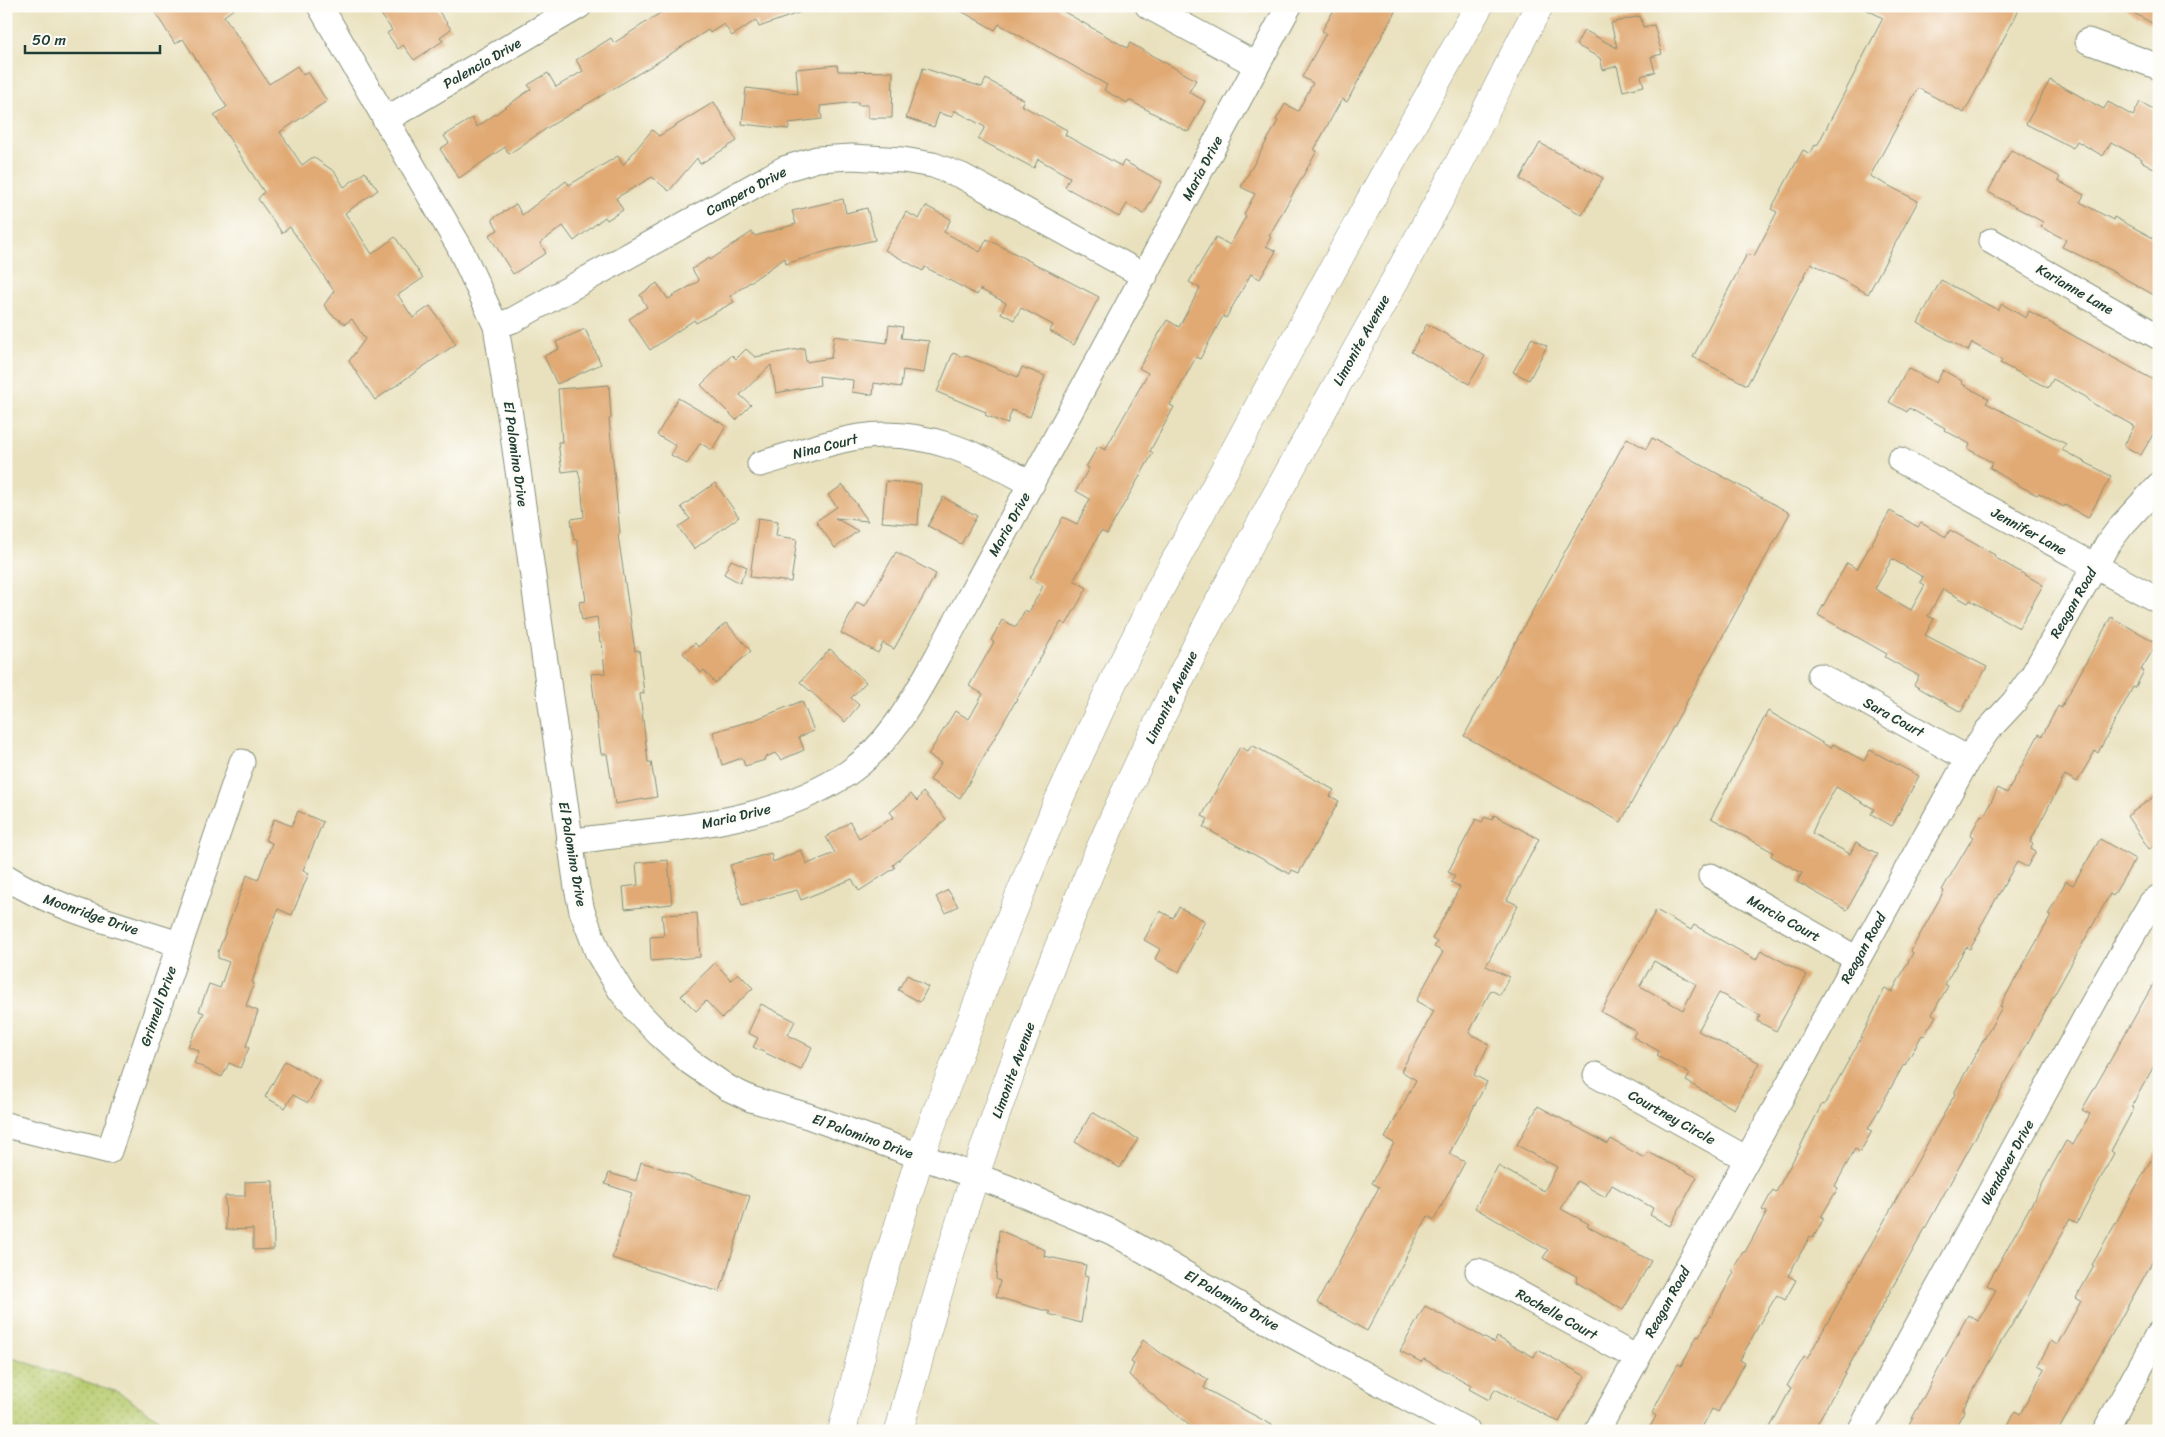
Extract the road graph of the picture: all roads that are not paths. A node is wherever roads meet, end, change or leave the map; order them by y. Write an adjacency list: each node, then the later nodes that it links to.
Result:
1 (320, 6): 10 (street, El Palomino Drive)
2 (579, 6): 10 (street, Palencia Drive)
3 (1148, 6): 8 (street)
4 (1289, 6): 8 (street, Maria Drive)
5 (1479, 6): 32 (main road)
6 (1539, 6): 34 (main road, Limonite Avenue)
7 (2088, 41): 9 (street)
8 (1257, 65): 12 (street, Maria Drive)
9 (2159, 67)
10 (385, 120): 13 (street, El Palomino Drive)
11 (1991, 242): 14 (street, Karianne Lane)
12 (1145, 276): 13 (street, Campero Drive); 17 (street, Maria Drive)
13 (496, 326): 24 (street, El Palomino Drive)
14 (2159, 337)
15 (1900, 460): 19 (street, Jennifer Lane)
16 (760, 464): 17 (street, Nina Court)
17 (1032, 484): 24 (street, Maria Drive)
18 (2159, 485): 19 (street, Reagan Road)
19 (2094, 566): 20 (street, Jennifer Lane); 22 (street, Reagan Road)
20 (2159, 601)
21 (1820, 676): 22 (street, Sara Court)
22 (1968, 759): 29 (street, Reagan Road)
23 (242, 762): 28 (street, Grinnell Drive)
24 (569, 842): 32 (street, El Palomino Drive)
25 (1710, 876): 29 (street, Marcia Court)
26 (6, 877): 28 (street, Moonridge Drive)
27 (2159, 897): 42 (street, Wendover Drive)
28 (179, 944): 31 (street, Grinnell Drive)
29 (1857, 959): 33 (street, Reagan Road)
30 (1596, 1075): 33 (street, Courtney Circle)
31 (6, 1125)
32 (920, 1156): 34 (street, El Palomino Drive); 38 (main road)
33 (1746, 1159): 37 (street, Reagan Road)
34 (974, 1176): 39 (main road, Limonite Avenue); 40 (street, El Palomino Drive)
35 (1478, 1271): 37 (street, Rochelle Court)
36 (2159, 1333): 43 (street)
37 (1637, 1358): 41 (street, Reagan Road)
38 (842, 1431)
39 (899, 1431)
40 (1467, 1431)
41 (1597, 1431)
42 (1860, 1431)
43 (2105, 1431)

